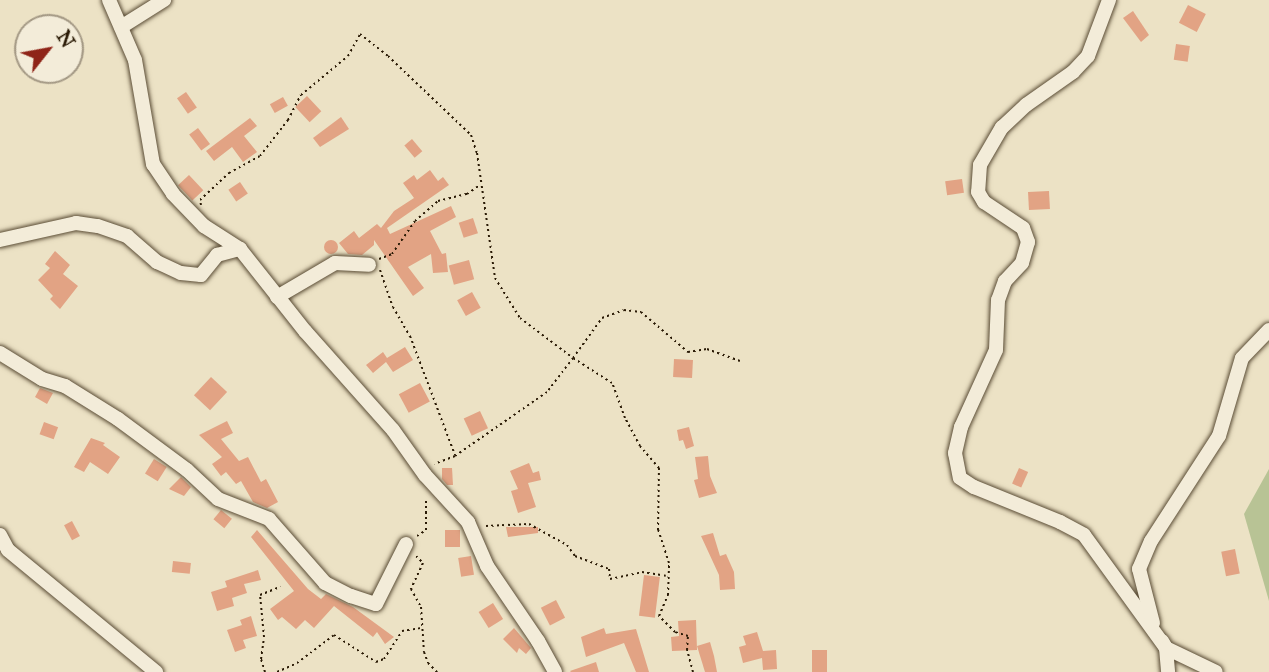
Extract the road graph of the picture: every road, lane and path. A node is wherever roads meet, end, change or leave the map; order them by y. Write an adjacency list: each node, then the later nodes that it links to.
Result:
1 (109, 0): 4 (street)
2 (164, 0): 4 (street)
3 (1109, 0): 22 (street)
4 (121, 26): 6 (street)
5 (481, 185): 6 (path); 9 (path); 13 (path)
6 (204, 226): 8 (street)
7 (0, 240): 8 (street)
8 (240, 248): 10 (street)
9 (369, 265): 10 (street); 15 (path)
10 (277, 297): 16 (street)
11 (1269, 330): 22 (street)
12 (0, 353): 18 (street)
13 (573, 358): 14 (path); 19 (path)
14 (740, 361)
15 (455, 456)
16 (468, 522): 19 (path); 26 (street)
17 (0, 535): 23 (street)
18 (406, 544)
19 (667, 576): 27 (path)
20 (281, 587): 24 (path)
21 (423, 627): 25 (path)
22 (1166, 648): 28 (street); 29 (street)
23 (156, 672)
24 (265, 672)
25 (277, 672)
26 (555, 672)
27 (693, 672)
28 (1168, 672)
29 (1216, 672)

